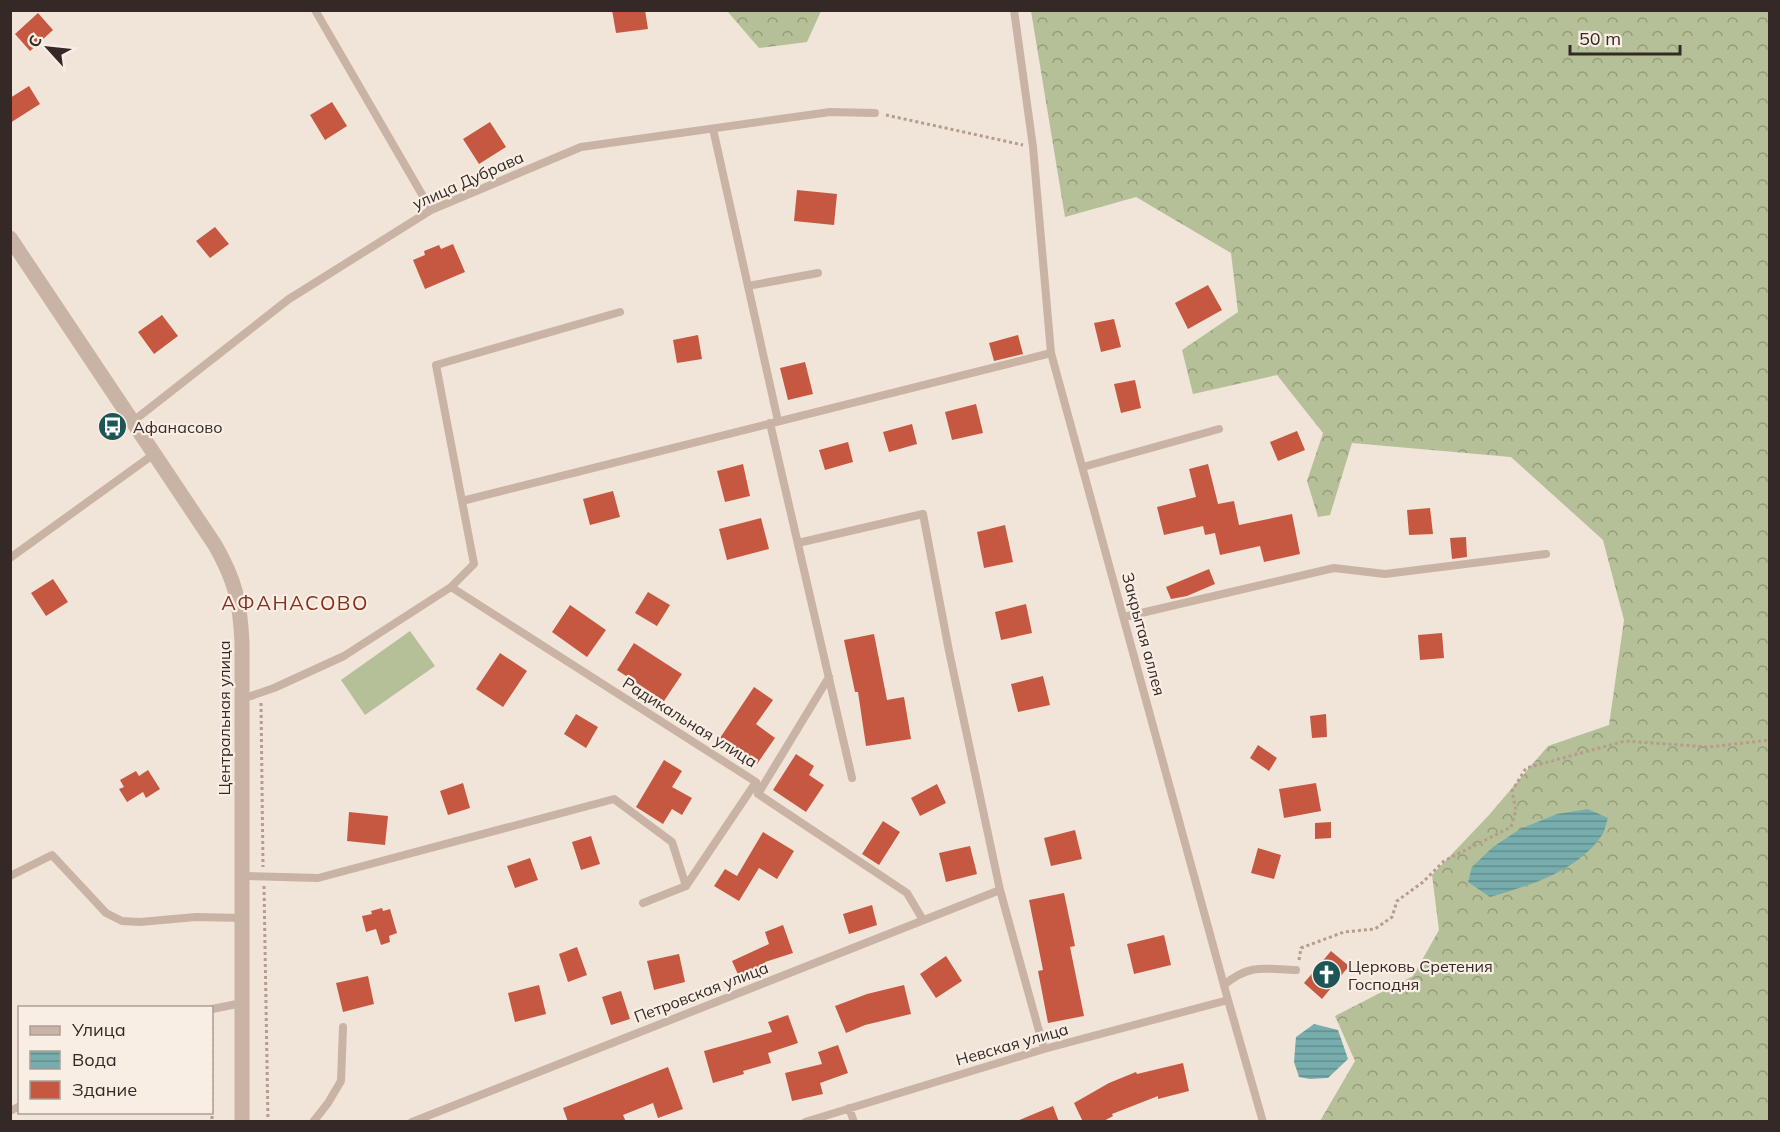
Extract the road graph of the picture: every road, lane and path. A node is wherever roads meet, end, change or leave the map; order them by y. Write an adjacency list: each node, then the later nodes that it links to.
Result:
1 (315, 10): 6 (lane)
2 (1014, 10): 5 (lane, Закрытая аллея)
3 (875, 113): 4 (lane, улица Дубрава); 5 (path)
4 (713, 129): 6 (lane, улица Дубрава); 9 (lane)
5 (1033, 147): 11 (lane, Закрытая аллея)
6 (431, 210): 13 (lane, улица Дубрава)
7 (10, 238): 13 (street, Центральная улица)
8 (818, 273): 9 (lane)
9 (748, 286): 12 (lane)
10 (620, 312): 17 (lane)
11 (1051, 353): 12 (lane); 16 (lane, Закрытая аллея)
12 (774, 422): 17 (lane); 18 (lane)
13 (132, 423): 15 (street, Центральная улица)
14 (1219, 429): 16 (lane)
15 (154, 454): 20 (lane); 25 (street, Центральная улица)
16 (1083, 467): 22 (lane, Закрытая аллея)
17 (462, 501): 21 (lane)
18 (798, 543): 23 (lane); 34 (lane)
19 (1546, 554): 22 (lane)
20 (10, 558)
21 (451, 588): 24 (lane); 28 (lane, Радикальная улица)
22 (1124, 617): 39 (lane, Закрытая аллея)
23 (829, 676): 27 (lane); 29 (lane)
24 (261, 692): 25 (lane); 32 (path)
25 (242, 699): 31 (street, Центральная улица)
26 (1770, 740): 38 (path)
27 (852, 778)
28 (756, 782): 29 (lane, Радикальная улица); 33 (lane)
29 (758, 794): 37 (lane, Радикальная улица)
30 (10, 876): 36 (lane)
31 (243, 876): 32 (lane); 36 (street, Центральная улица)
32 (264, 876): 33 (lane); 47 (path)
33 (686, 885): 35 (lane)
34 (1000, 890): 37 (lane, Петровская улица); 44 (lane)
35 (643, 903)
36 (243, 918): 41 (street, Центральная улица)
37 (922, 920): 49 (lane, Петровская улица)
38 (1296, 970): 39 (lane)
39 (1224, 985): 40 (lane, Закрытая аллея)
40 (1228, 1000): 44 (lane, Невская улица); 52 (lane, Закрытая аллея)
41 (242, 1003): 42 (lane); 46 (street, Центральная улица)
42 (213, 1009)
43 (343, 1027): 48 (lane)
44 (1044, 1049): 45 (lane, Невская улица)
45 (849, 1108): 50 (lane, Невская улица); 51 (lane)
46 (242, 1122)
47 (268, 1122)
48 (313, 1122)
49 (412, 1122)
50 (806, 1122)
51 (854, 1122)
52 (1263, 1122)

